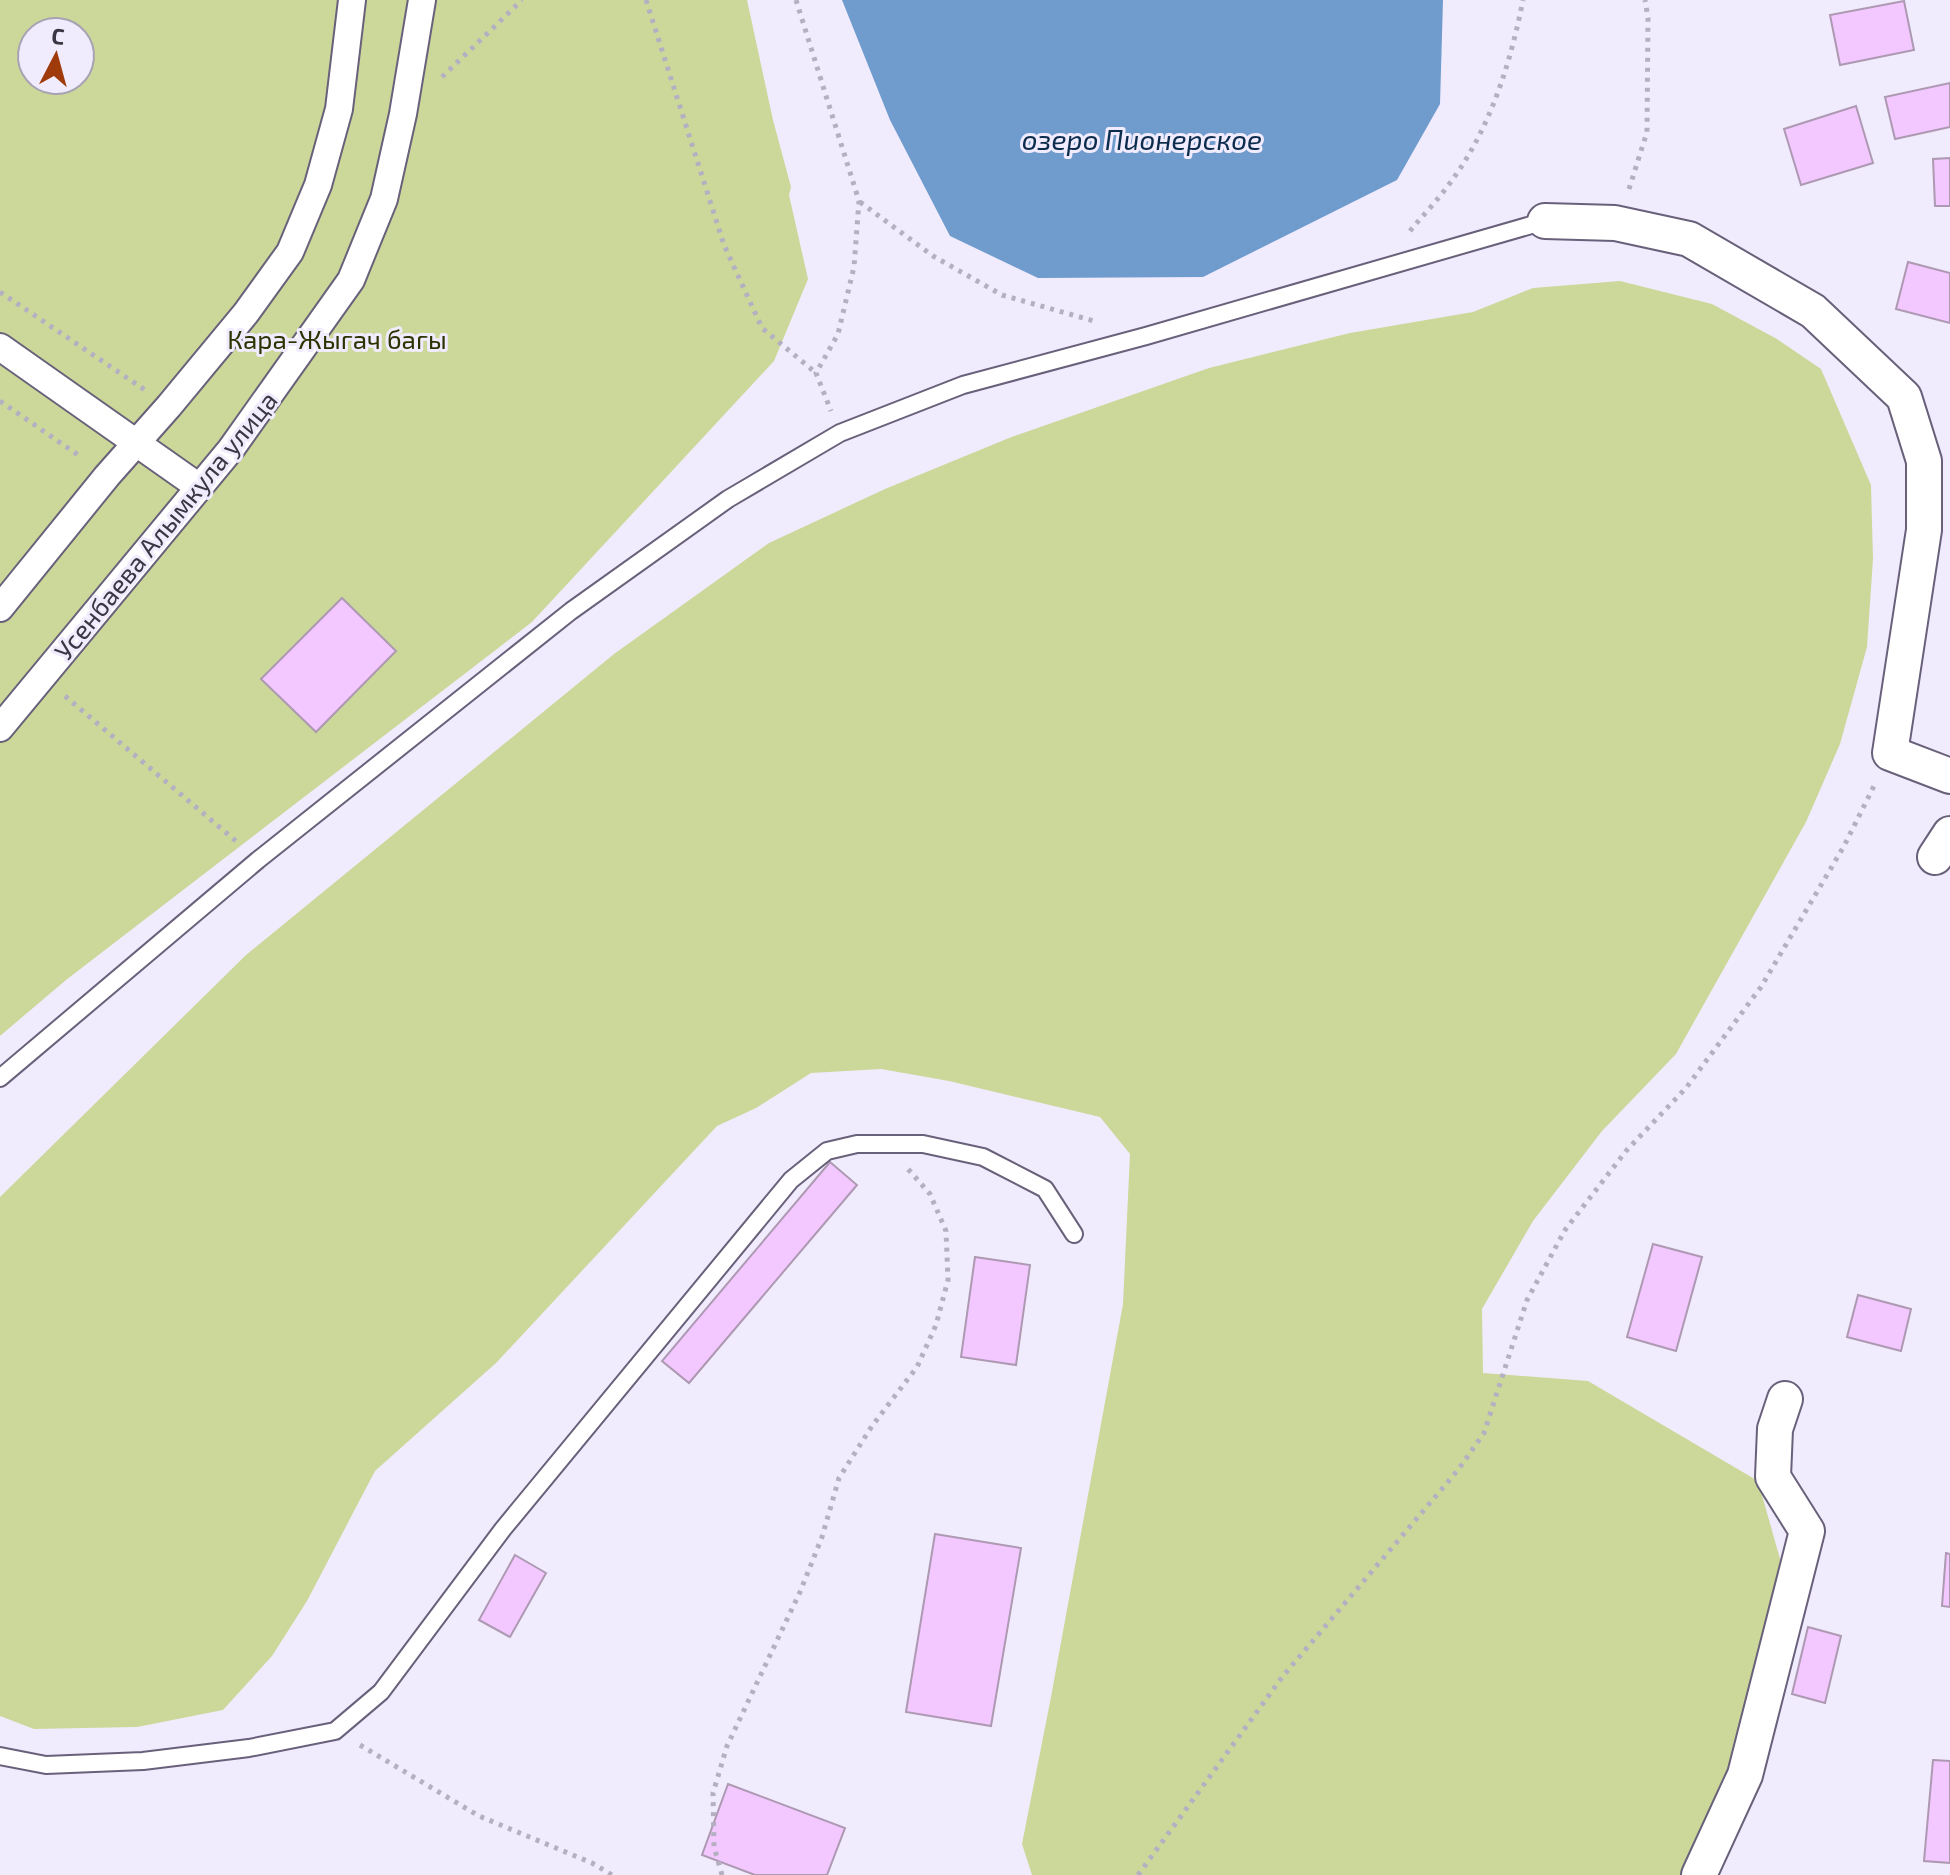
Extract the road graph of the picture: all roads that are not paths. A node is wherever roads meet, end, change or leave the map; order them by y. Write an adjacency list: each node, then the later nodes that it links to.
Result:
1 (352, 0): 5 (street)
2 (422, 0): 6 (street, Усенбаева Алымкула улица)
3 (1545, 221): 9 (street); 10 (lane)
4 (0, 347): 5 (street)
5 (137, 444): 6 (street); 7 (street)
6 (199, 487): 8 (street, Усенбаева Алымкула улица)
7 (0, 608)
8 (0, 728)
9 (1950, 776)
10 (0, 1078)
11 (1074, 1234): 13 (lane)
12 (1785, 1399): 14 (street)
13 (0, 1756)
14 (1699, 1875)

